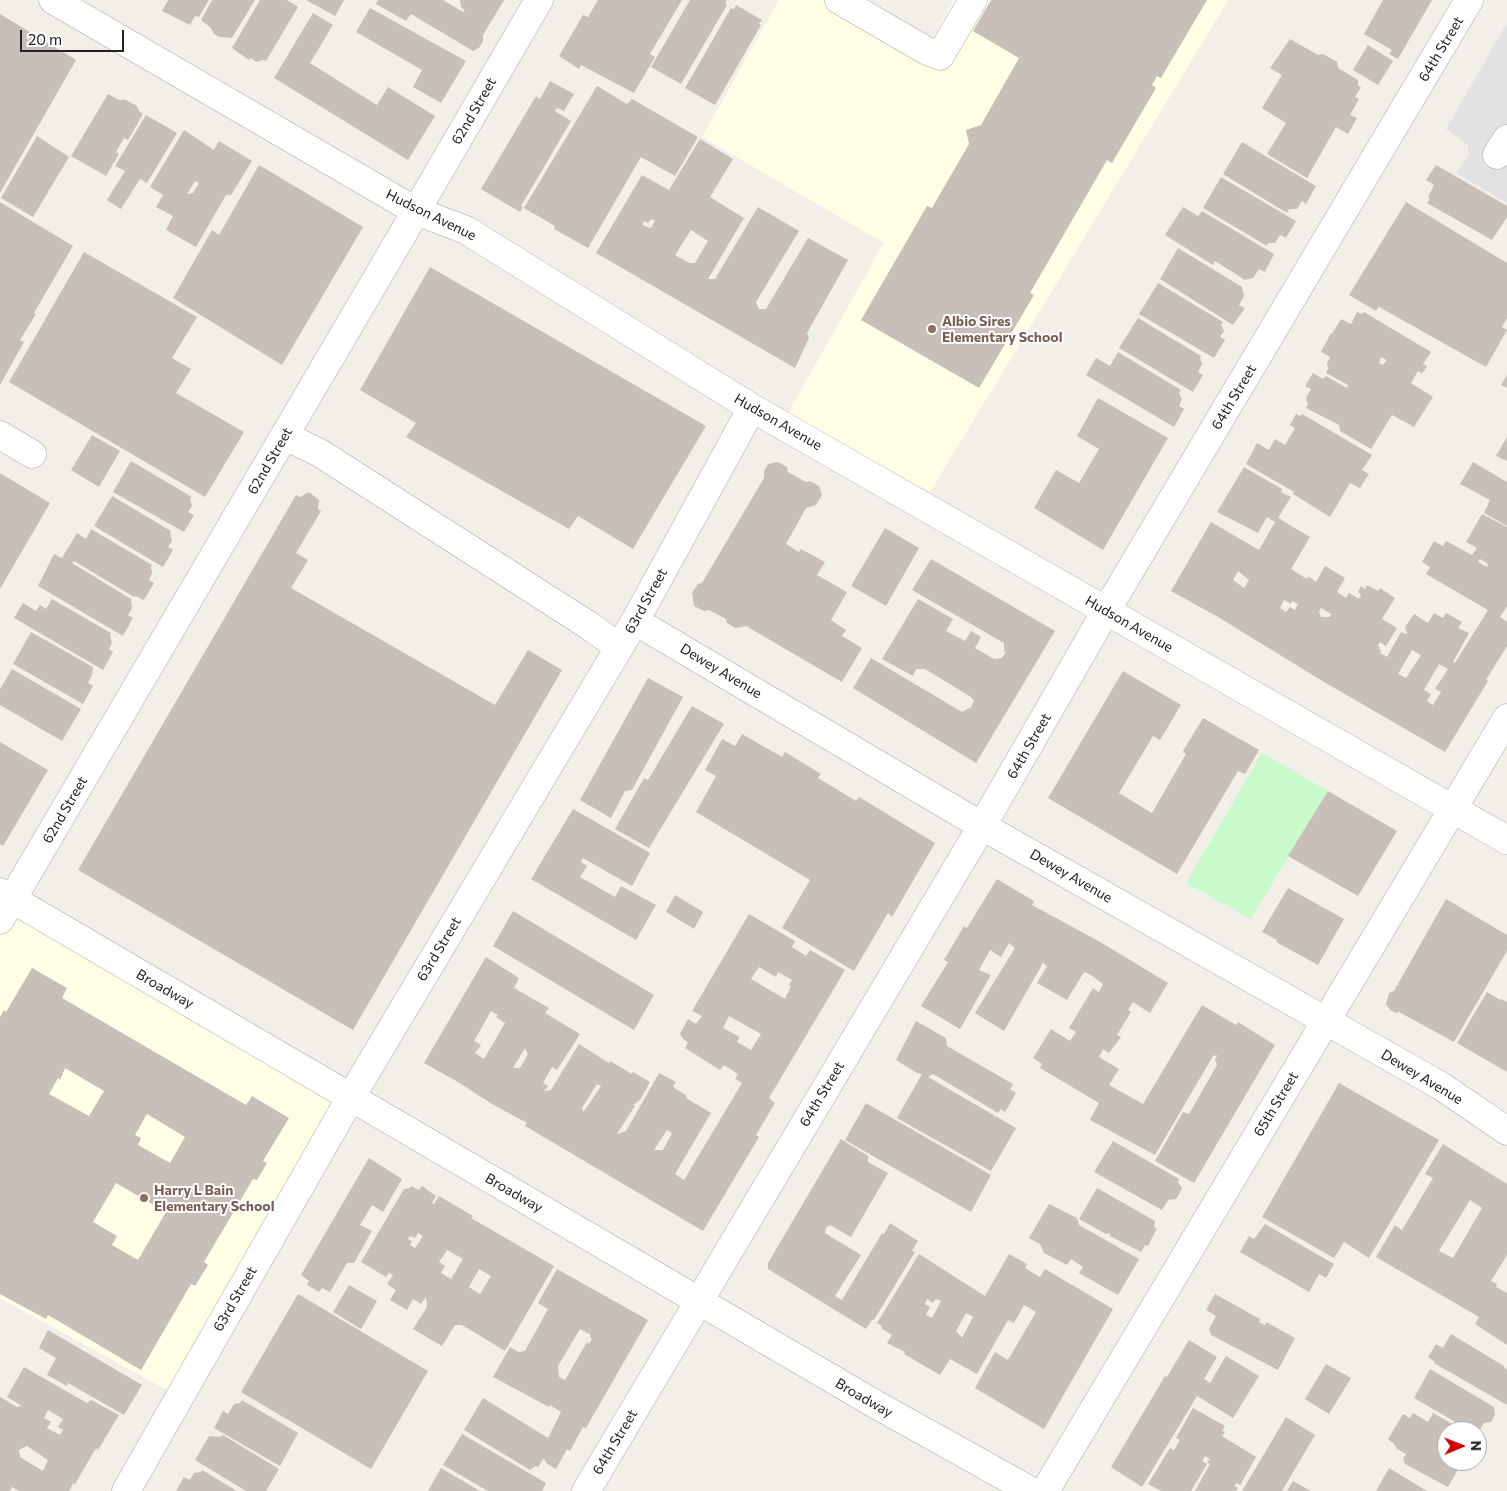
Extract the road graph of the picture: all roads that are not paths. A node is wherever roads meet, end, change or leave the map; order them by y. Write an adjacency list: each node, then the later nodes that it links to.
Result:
1 (53, 0): 6 (street, Hudson Avenue)
2 (539, 0): 6 (street, 62nd Street)
3 (839, 0): 4 (street)
4 (973, 0)
5 (1470, 0): 11 (street, 64th Street)
6 (416, 211): 7 (street, Hudson Avenue); 9 (street, 62nd Street)
7 (752, 408): 11 (street, Hudson Avenue); 12 (street, 63rd Street)
8 (0, 435): 10 (street)
9 (285, 436): 13 (street); 18 (street, 62nd Street)
10 (32, 454)
11 (1106, 611): 15 (street, Hudson Avenue); 16 (street, 64th Street)
12 (635, 621): 13 (street, 63rd Street); 16 (street, Dewey Avenue)
13 (619, 647): 20 (street, 63rd Street)
14 (1507, 718): 15 (street, 65th Street)
15 (1453, 808): 17 (street, Hudson Avenue); 19 (street, 65th Street)
16 (982, 826): 19 (street, Dewey Avenue); 22 (street, 64th Street)
17 (1507, 840)
18 (4, 904): 20 (street, Broadway)
19 (1326, 1021): 21 (street, Dewey Avenue); 26 (street, 65th Street)
20 (351, 1097): 22 (street, Broadway); 23 (street, 63rd Street)
21 (1507, 1131)
22 (698, 1301): 24 (street, 64th Street); 25 (street, Broadway)
23 (126, 1491)
24 (586, 1491)
25 (1031, 1491)
26 (1045, 1491)

